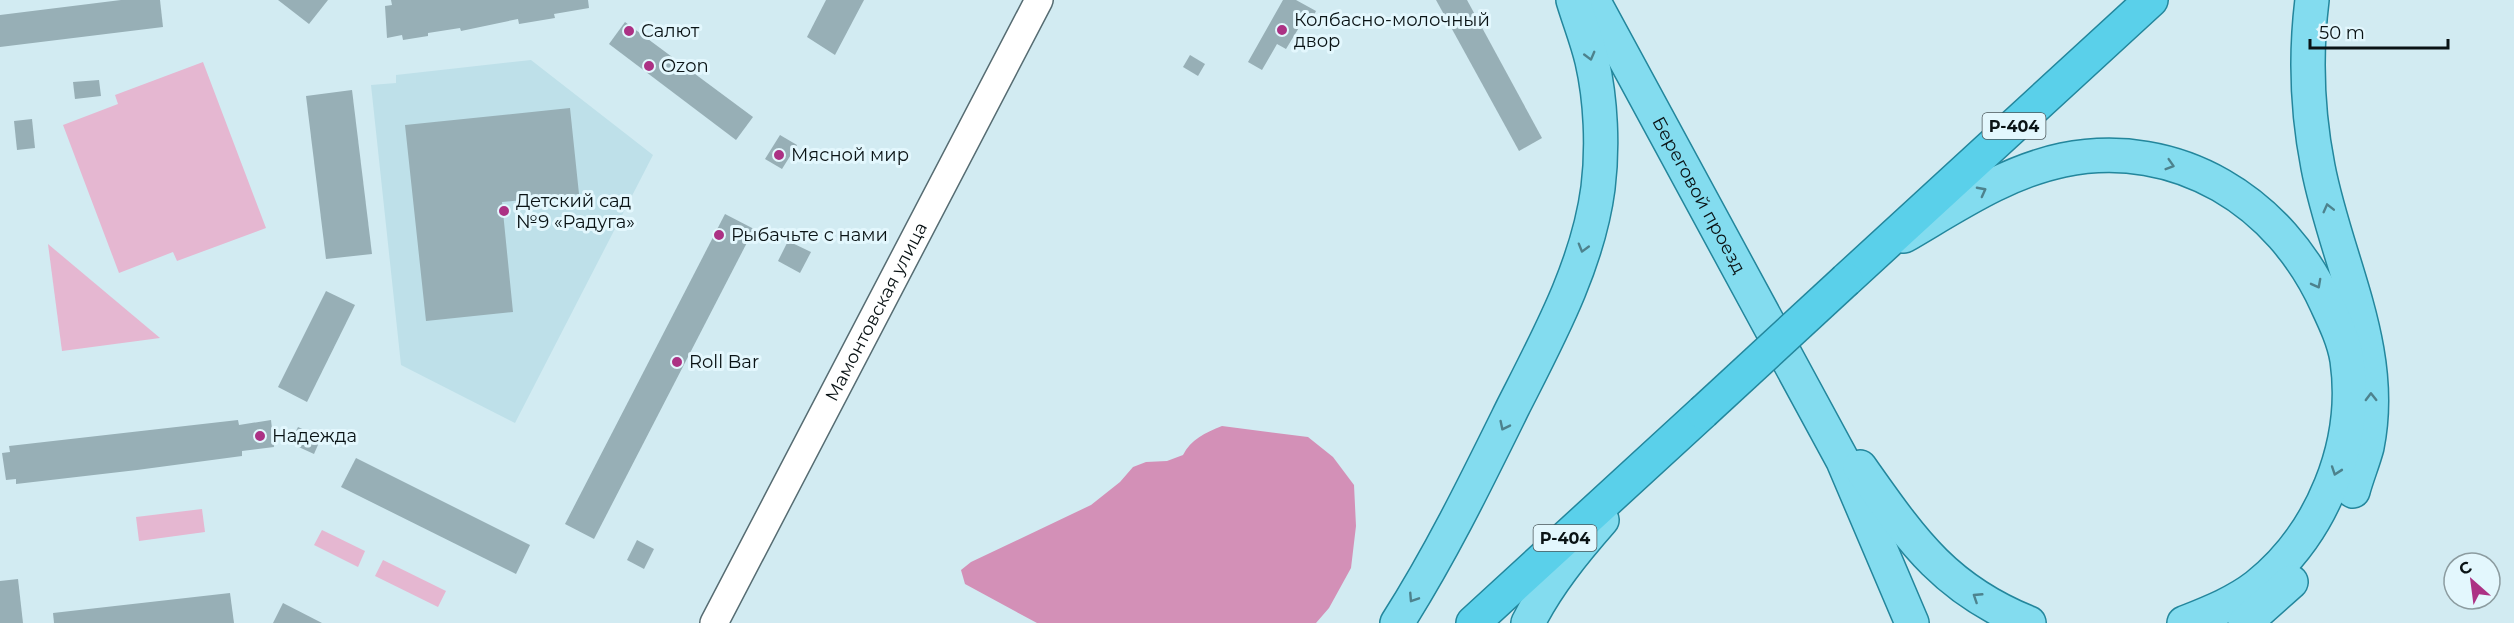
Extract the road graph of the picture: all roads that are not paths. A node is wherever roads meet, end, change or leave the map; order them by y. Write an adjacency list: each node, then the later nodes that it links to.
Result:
1 (1039, 0): 11 (street, Мамонтовская улица)
2 (1573, 0): 12 (main road, one-way to 12)
3 (1593, 0): 7 (main road, Береговой проезд)
4 (2151, 0): 6 (highway, Р-404)
5 (2312, 0): 20 (main road, one-way to 5)
6 (1877, 252): 8 (highway, Р-404, bridge); 10 (main road, one-way to 10)
7 (1804, 390): 9 (main road); 17 (main road, one-way to 7)
8 (1658, 454): 13 (highway, Р-404); 14 (main road)
9 (1843, 461): 15 (main road); 16 (main road)
10 (2256, 587): 18 (main road); 19 (main road)
11 (714, 623)
12 (1397, 623)
13 (1473, 623)
14 (1528, 623)
15 (1912, 623)
16 (1929, 623)
17 (2029, 623)
18 (2184, 623)
19 (2212, 623)
20 (2245, 623)

